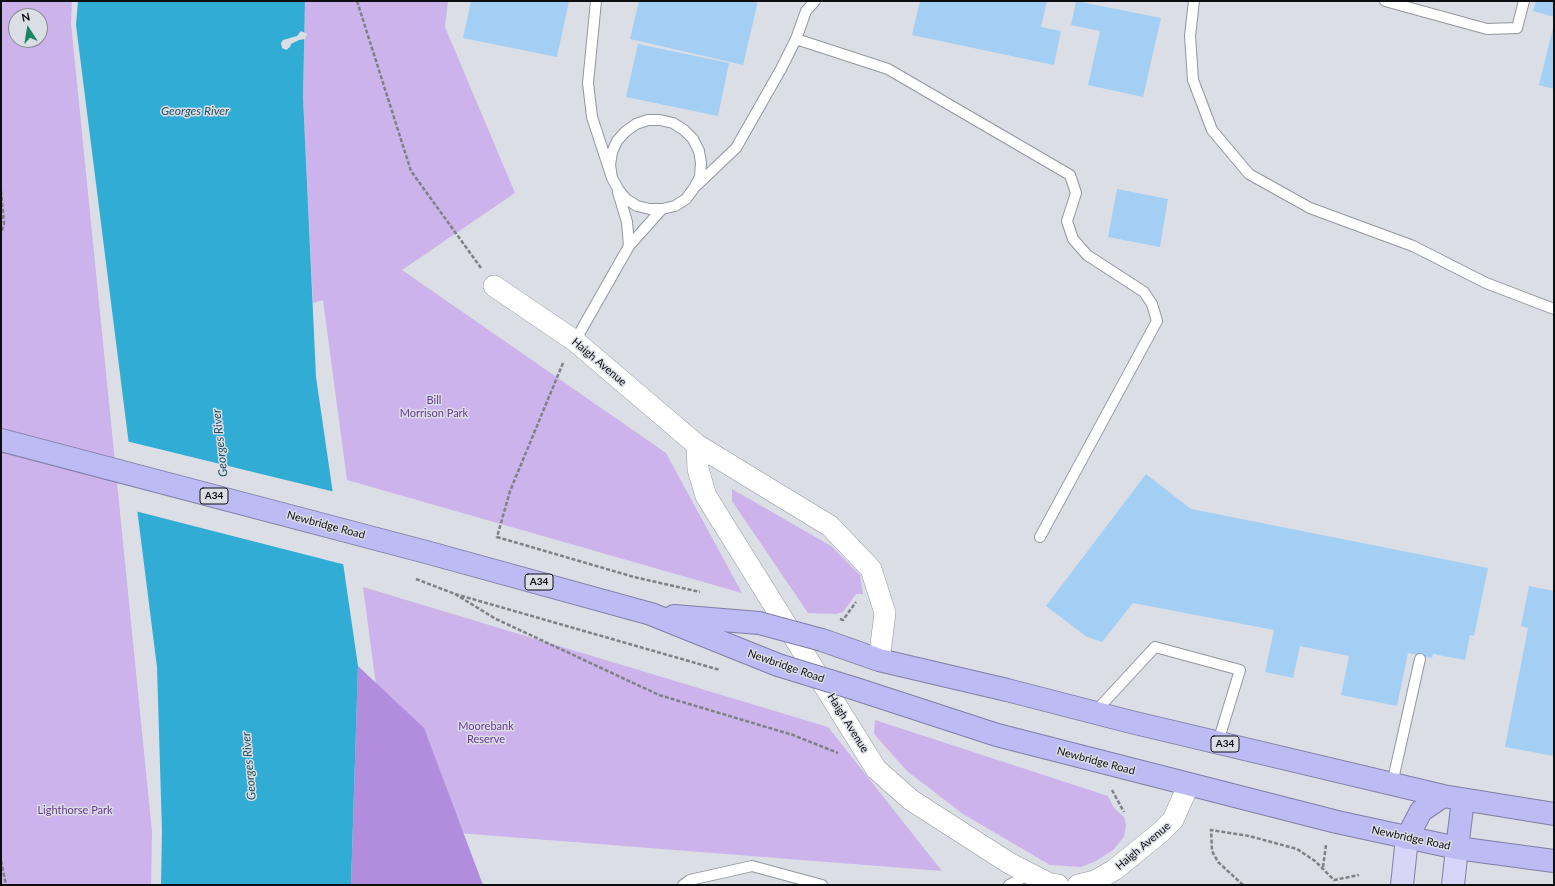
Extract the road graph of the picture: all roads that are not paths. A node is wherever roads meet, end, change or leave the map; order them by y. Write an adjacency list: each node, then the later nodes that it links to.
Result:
1 (596, 1): 7 (lane)
2 (815, 1): 6 (lane)
3 (1194, 1): 13 (lane)
4 (1385, 1): 5 (lane)
5 (1524, 1)
6 (796, 39): 8 (lane); 17 (lane)
7 (612, 178): 8 (lane); 9 (lane)
8 (694, 188): 10 (lane)
9 (618, 189): 10 (lane); 11 (lane)
10 (662, 209): 11 (lane)
11 (629, 246): 14 (lane)
12 (494, 286): 14 (street, Haigh Avenue)
13 (1554, 309)
14 (575, 341): 16 (street, Haigh Avenue)
15 (1, 440): 18 (highway, Newbridge Road / A34)
16 (697, 445): 20 (street, Haigh Avenue); 30 (street, Haigh Avenue)
17 (1040, 537)
18 (651, 614): 20 (highway, Newbridge Road / A34, bridge); 24 (highway, Newbridge Road / A34, bridge)
19 (1420, 659): 23 (lane)
20 (879, 660): 21 (highway, Newbridge Road / A34)
21 (1094, 713): 22 (highway, Newbridge Road / A34); 22 (lane)
22 (1218, 742): 23 (highway, Newbridge Road / A34)
23 (1392, 784): 25 (highway, Newbridge Road / A34)
24 (1188, 786): 27 (highway, Newbridge Road / A34); 35 (street, Haigh Avenue)
25 (1453, 798): 26 (highway, Newbridge Road / A34); 27 (highway); 28 (highway)
26 (1554, 814)
27 (1407, 838): 28 (highway, Newbridge Road / A34); 36 (main road)
28 (1457, 848): 29 (highway, Newbridge Road / A34); 37 (main road)
29 (1554, 861)
30 (1028, 875): 33 (lane); 34 (street, Haigh Avenue)
31 (683, 885): 32 (lane)
32 (822, 885)
33 (1009, 885)
34 (1058, 885)
35 (1078, 885)
36 (1402, 885)
37 (1453, 885)

